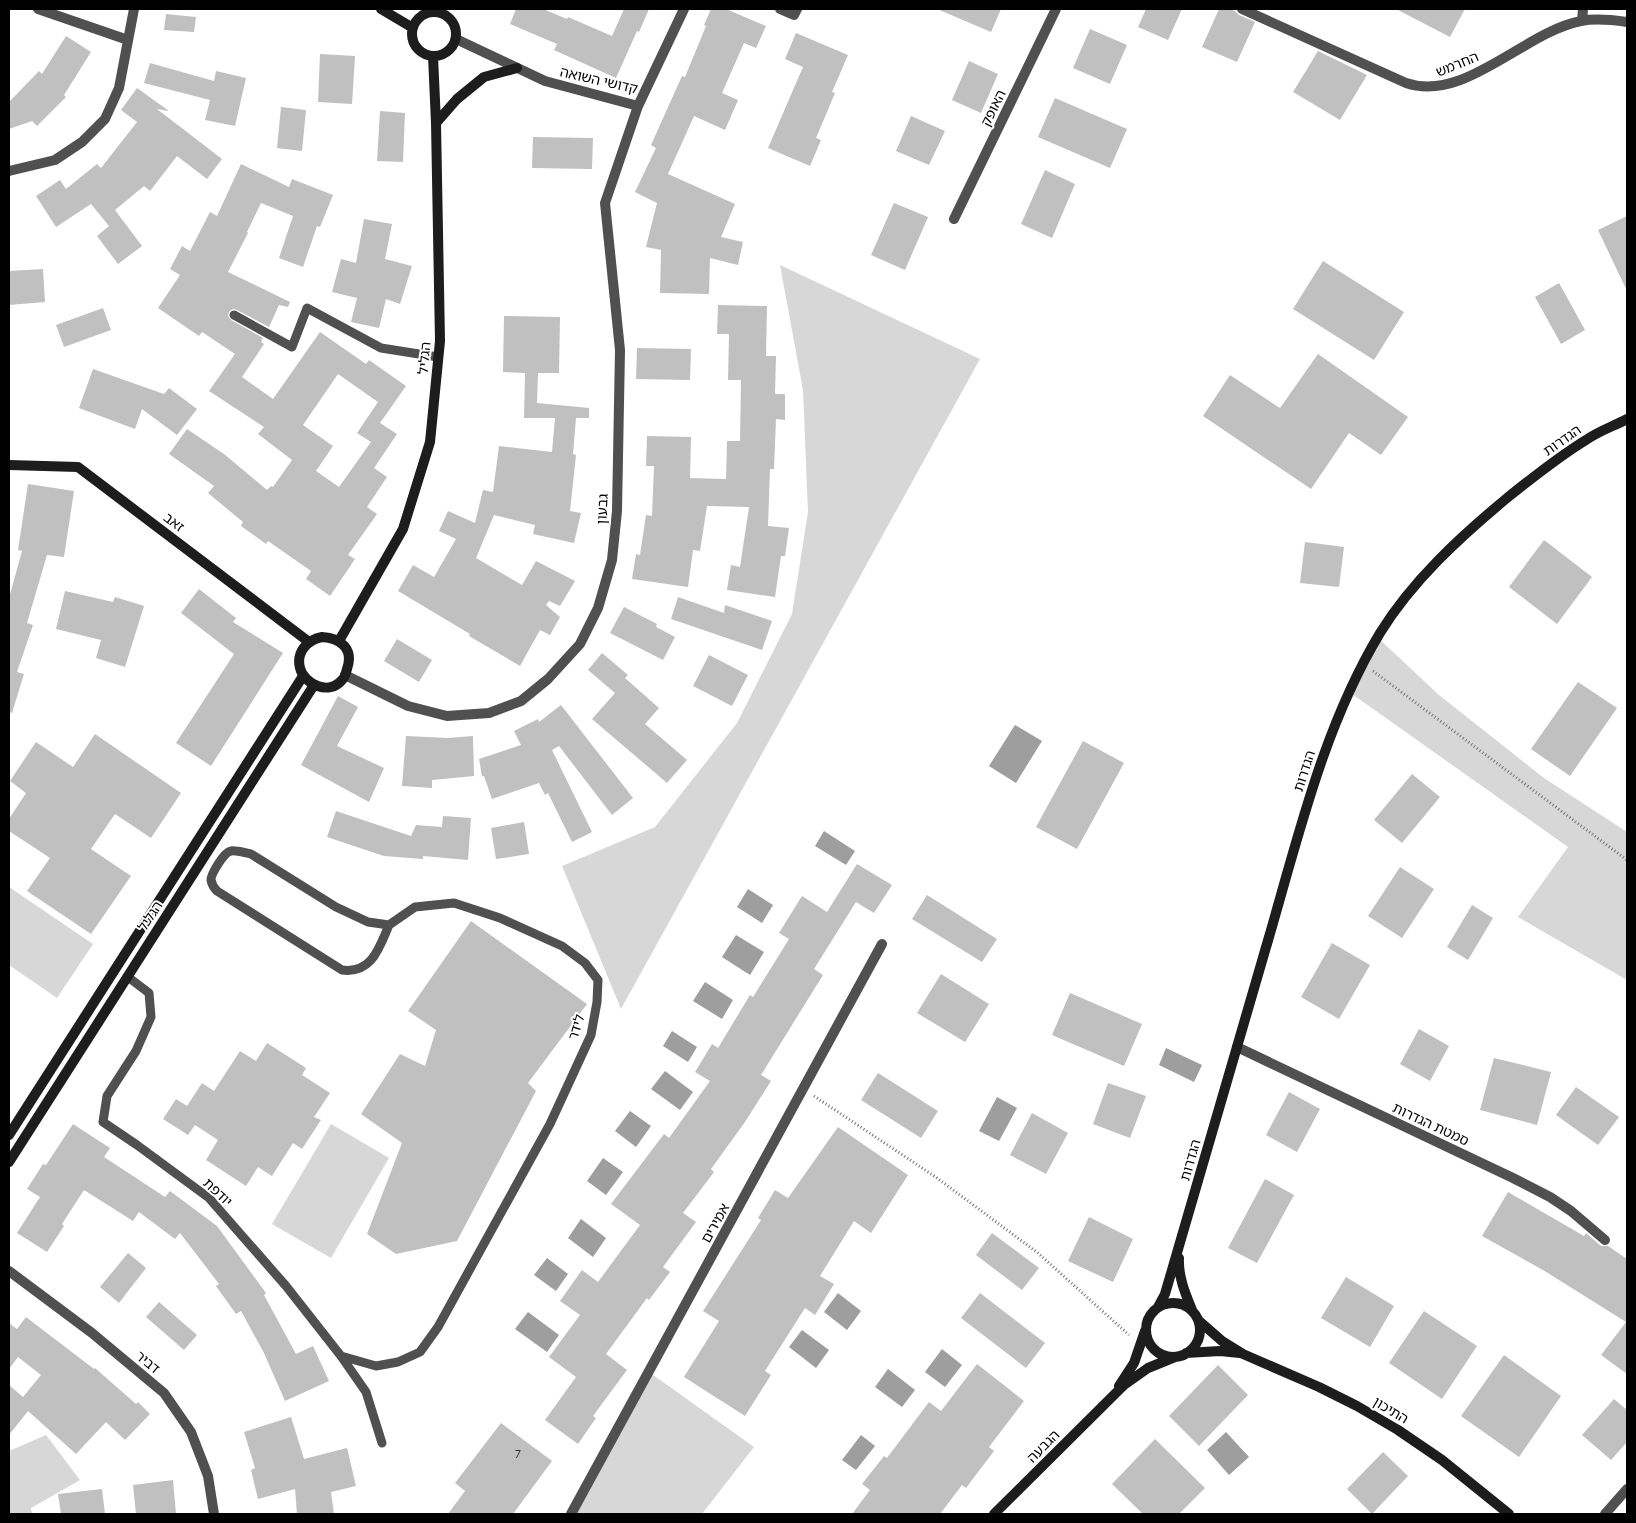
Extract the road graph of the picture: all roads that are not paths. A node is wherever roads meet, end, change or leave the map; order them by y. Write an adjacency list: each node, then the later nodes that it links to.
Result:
1 (38, 9): 15 (street)
2 (134, 9): 15 (street)
3 (381, 9): 13 (street)
4 (684, 9): 18 (street, קדושי השואה)
5 (780, 9): 6 (street)
6 (797, 9)
7 (1056, 9): 21 (street, האופק)
8 (1242, 9): 11 (street, החרמש)
9 (1583, 9): 11 (street)
10 (433, 10): 13 (street); 14 (street)
11 (1582, 21): 12 (street, החרמש)
12 (1627, 22)
13 (413, 28): 16 (street)
14 (456, 38): 16 (street); 17 (street, קדושי השואה)
15 (128, 40): 20 (street)
16 (433, 56): 19 (street, הגליל)
17 (517, 68): 18 (street, קדושי השואה); 19 (street)
18 (638, 106): 28 (street, גבעון)
19 (436, 123): 23 (street, הגליל)
20 (9, 171)
21 (954, 219)
22 (234, 315): 23 (lane)
23 (438, 357): 26 (street, הגליל)
24 (1627, 419): 34 (street, הגדרות)
25 (9, 465): 27 (street, זאב)
26 (339, 641): 27 (street); 28 (street)
27 (309, 642): 29 (street)
28 (345, 675): 30 (street)
29 (303, 676): 30 (street); 35 (street, הגליל)
30 (314, 686): 33 (street, הגליל)
31 (388, 925): 31 (lane); 46 (lane, לידר)
32 (882, 944): 52 (street, אמירים)
33 (128, 977): 36 (street, הגליל); 46 (lane, יודפת)
34 (1237, 1047): 37 (street, סמטת הגדרות); 38 (street, הגדרות)
35 (9, 1135)
36 (9, 1162)
37 (1605, 1240)
38 (1181, 1242): 40 (street, הגדרות); 41 (street, הגדרות)
39 (9, 1271): 51 (street, דביר)
40 (1158, 1307): 41 (street); 43 (street)
41 (1192, 1310): 42 (street)
42 (1198, 1320): 44 (street); 45 (street)
43 (1146, 1330): 47 (street); 48 (street, הגבעה)
44 (1186, 1353): 45 (street); 47 (street)
45 (1243, 1354): 54 (street, התיכון)
46 (341, 1356): 49 (lane, יודפת)
47 (1175, 1357): 48 (street, הגבעה)
48 (1112, 1397): 53 (street, הגבעה)
49 (382, 1443)
50 (1627, 1489): 55 (street)
51 (214, 1514)
52 (571, 1514)
53 (994, 1514)
54 (1509, 1514)
55 (1605, 1514)

